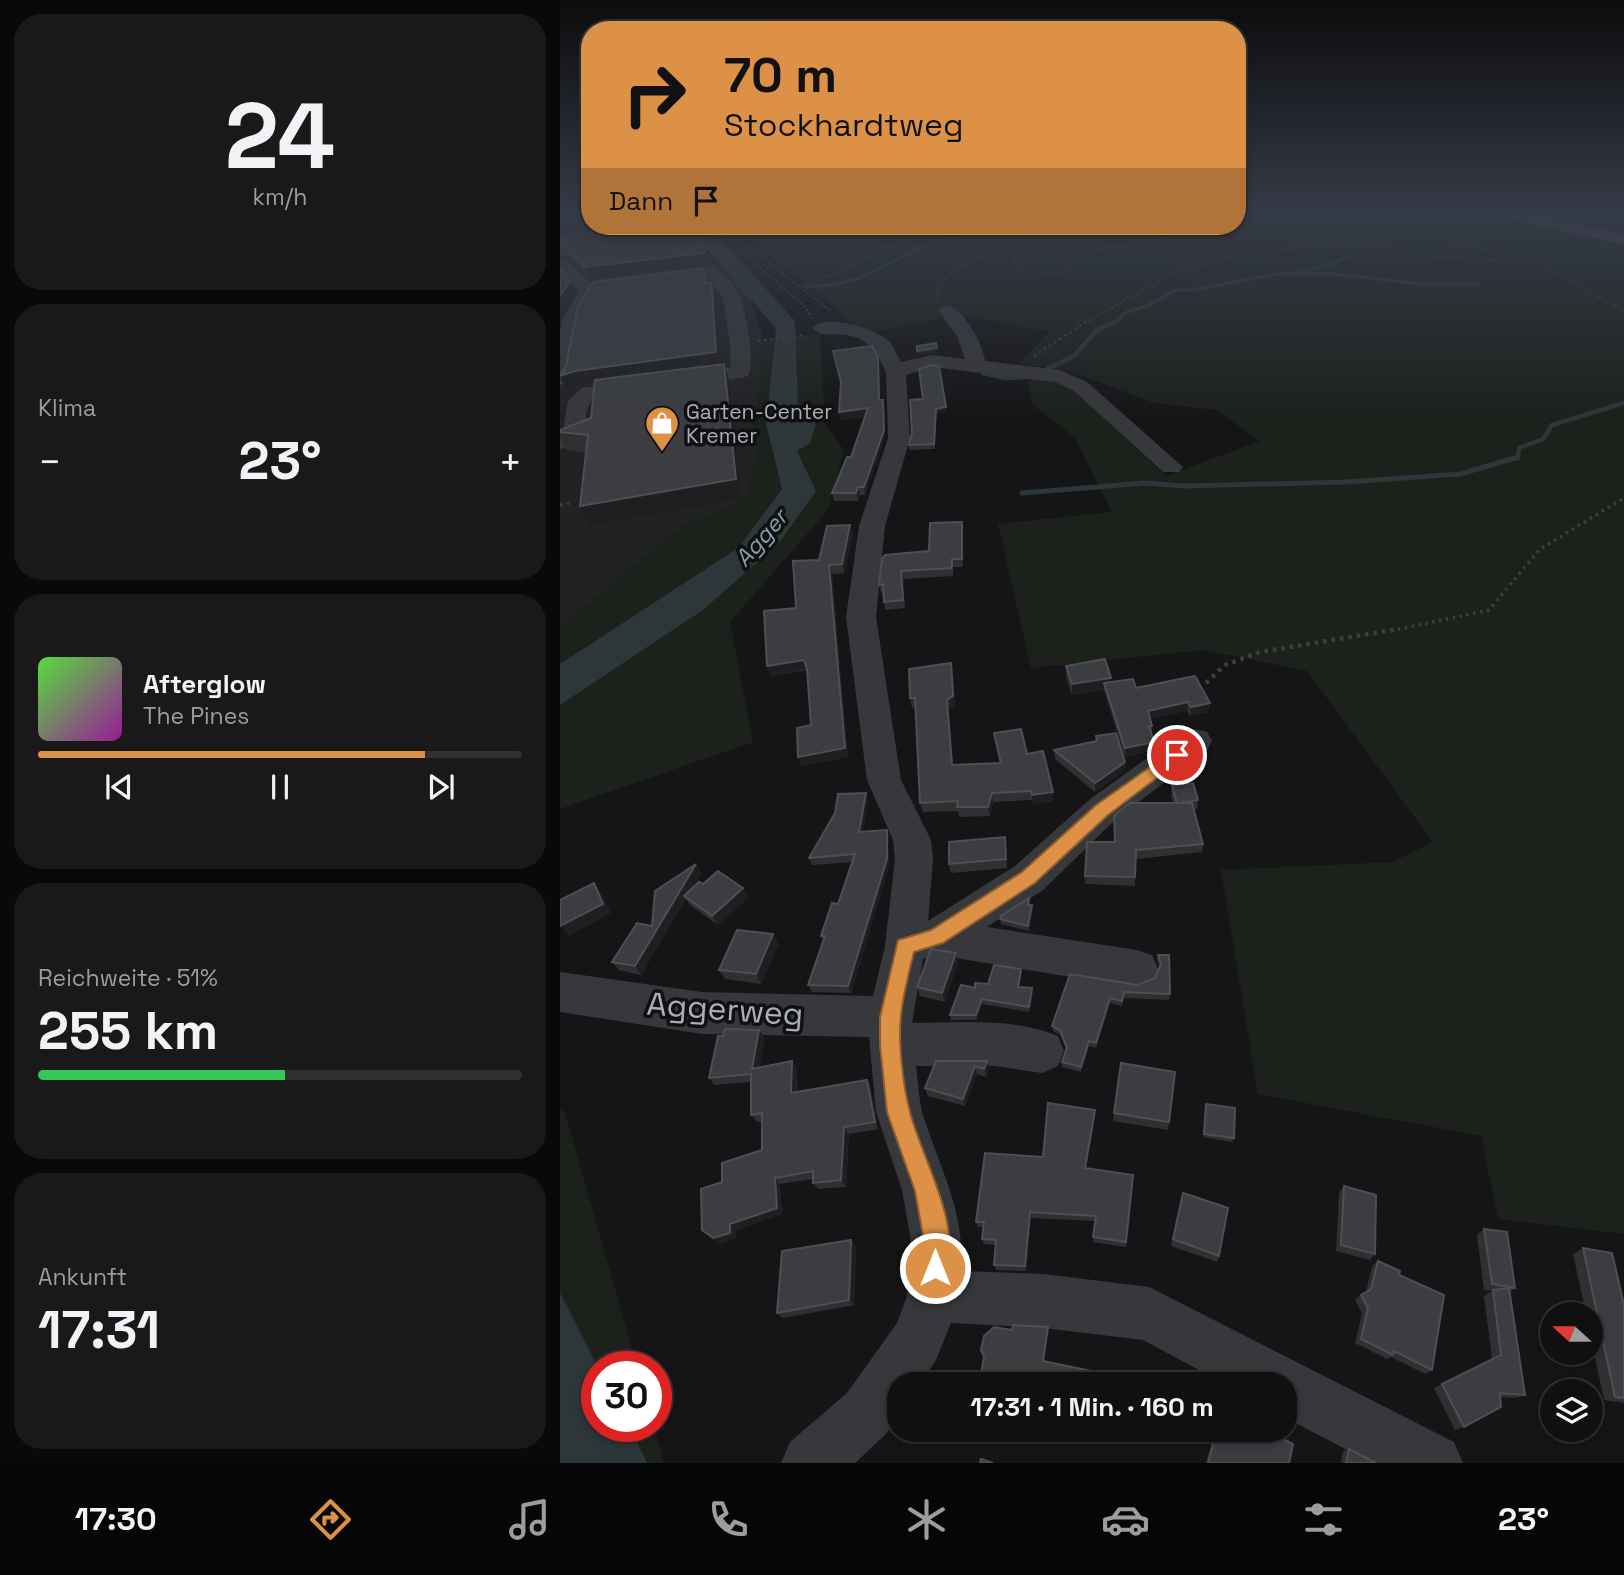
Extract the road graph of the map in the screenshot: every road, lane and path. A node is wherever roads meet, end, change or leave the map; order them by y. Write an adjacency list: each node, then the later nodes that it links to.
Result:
1 (579, 282): 11 (street)
2 (630, 282): 11 (street)
3 (720, 282): 20 (street)
4 (777, 282): 14 (path)
5 (793, 282): 10 (path)
6 (810, 282): 10 (path)
7 (939, 282): 12 (path)
8 (1157, 282): 17 (path)
9 (1574, 282): 13 (path)
10 (798, 286): 14 (path)
11 (585, 288): 19 (street)
12 (947, 310): 16 (street)
13 (1624, 311)
14 (813, 332): 15 (path); 18 (street)
15 (761, 341)
16 (975, 367): 17 (street); 18 (street)
17 (1013, 370): 22 (street)
18 (896, 372): 28 (street)
19 (560, 379)
20 (570, 397): 21 (street)
21 (560, 442)
22 (1171, 467)
23 (1624, 498): 26 (path)
24 (570, 503): 25 (path)
25 (560, 505)
26 (1206, 682)
27 (1195, 741): 28 (street)
28 (921, 941): 29 (street); 31 (street)
29 (1137, 969)
30 (560, 992): 31 (street, Aggerweg)
31 (890, 1031): 32 (street, Aggerweg); 33 (street)
32 (1042, 1051)
33 (934, 1296): 34 (street); 36 (street)
34 (1258, 1372)
35 (1297, 1392): 37 (street)
36 (811, 1463)
37 (1433, 1463)

